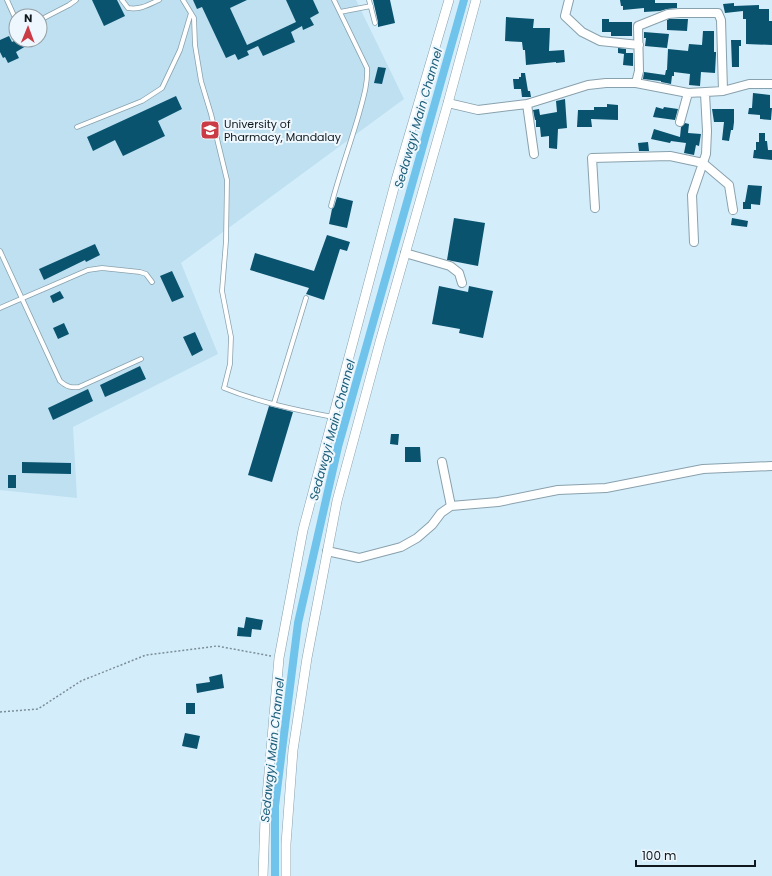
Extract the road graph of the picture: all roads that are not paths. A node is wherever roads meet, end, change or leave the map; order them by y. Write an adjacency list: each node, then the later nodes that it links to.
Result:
1 (76, 0): 13 (lane)
2 (122, 0): 3 (lane)
3 (159, 0)
4 (183, 0): 12 (lane)
5 (334, 0): 11 (lane)
6 (369, 0): 10 (lane)
7 (449, 0): 40 (street)
8 (476, 0): 21 (street)
9 (570, 0): 15 (street)
10 (371, 6): 11 (lane); 14 (lane)
11 (340, 12): 27 (lane)
12 (191, 13): 24 (lane); 39 (lane)
13 (48, 16)
14 (375, 23)
15 (638, 45): 16 (street); 18 (street)
16 (636, 83): 20 (street); 22 (street)
17 (772, 84): 18 (street)
18 (723, 91): 19 (street)
19 (705, 92): 20 (street); 26 (street)
20 (688, 93): 23 (street)
21 (448, 103): 22 (street); 32 (street)
22 (527, 104): 25 (street)
23 (680, 122)
24 (77, 127)
25 (534, 154)
26 (703, 163): 28 (street); 29 (street); 30 (street)
27 (330, 206)
28 (594, 208)
29 (733, 210)
30 (694, 242)
31 (0, 251): 36 (lane)
32 (405, 253): 34 (street); 44 (street)
33 (152, 282): 36 (lane)
34 (462, 283)
35 (306, 298): 39 (lane)
36 (22, 299): 37 (lane); 38 (lane)
37 (0, 308)
38 (141, 359)
39 (274, 403): 40 (lane)
40 (334, 417): 45 (street)
41 (442, 462): 43 (street)
42 (772, 466): 43 (street)
43 (451, 506): 44 (street)
44 (327, 551): 46 (street)
45 (263, 876)
46 (286, 876)

